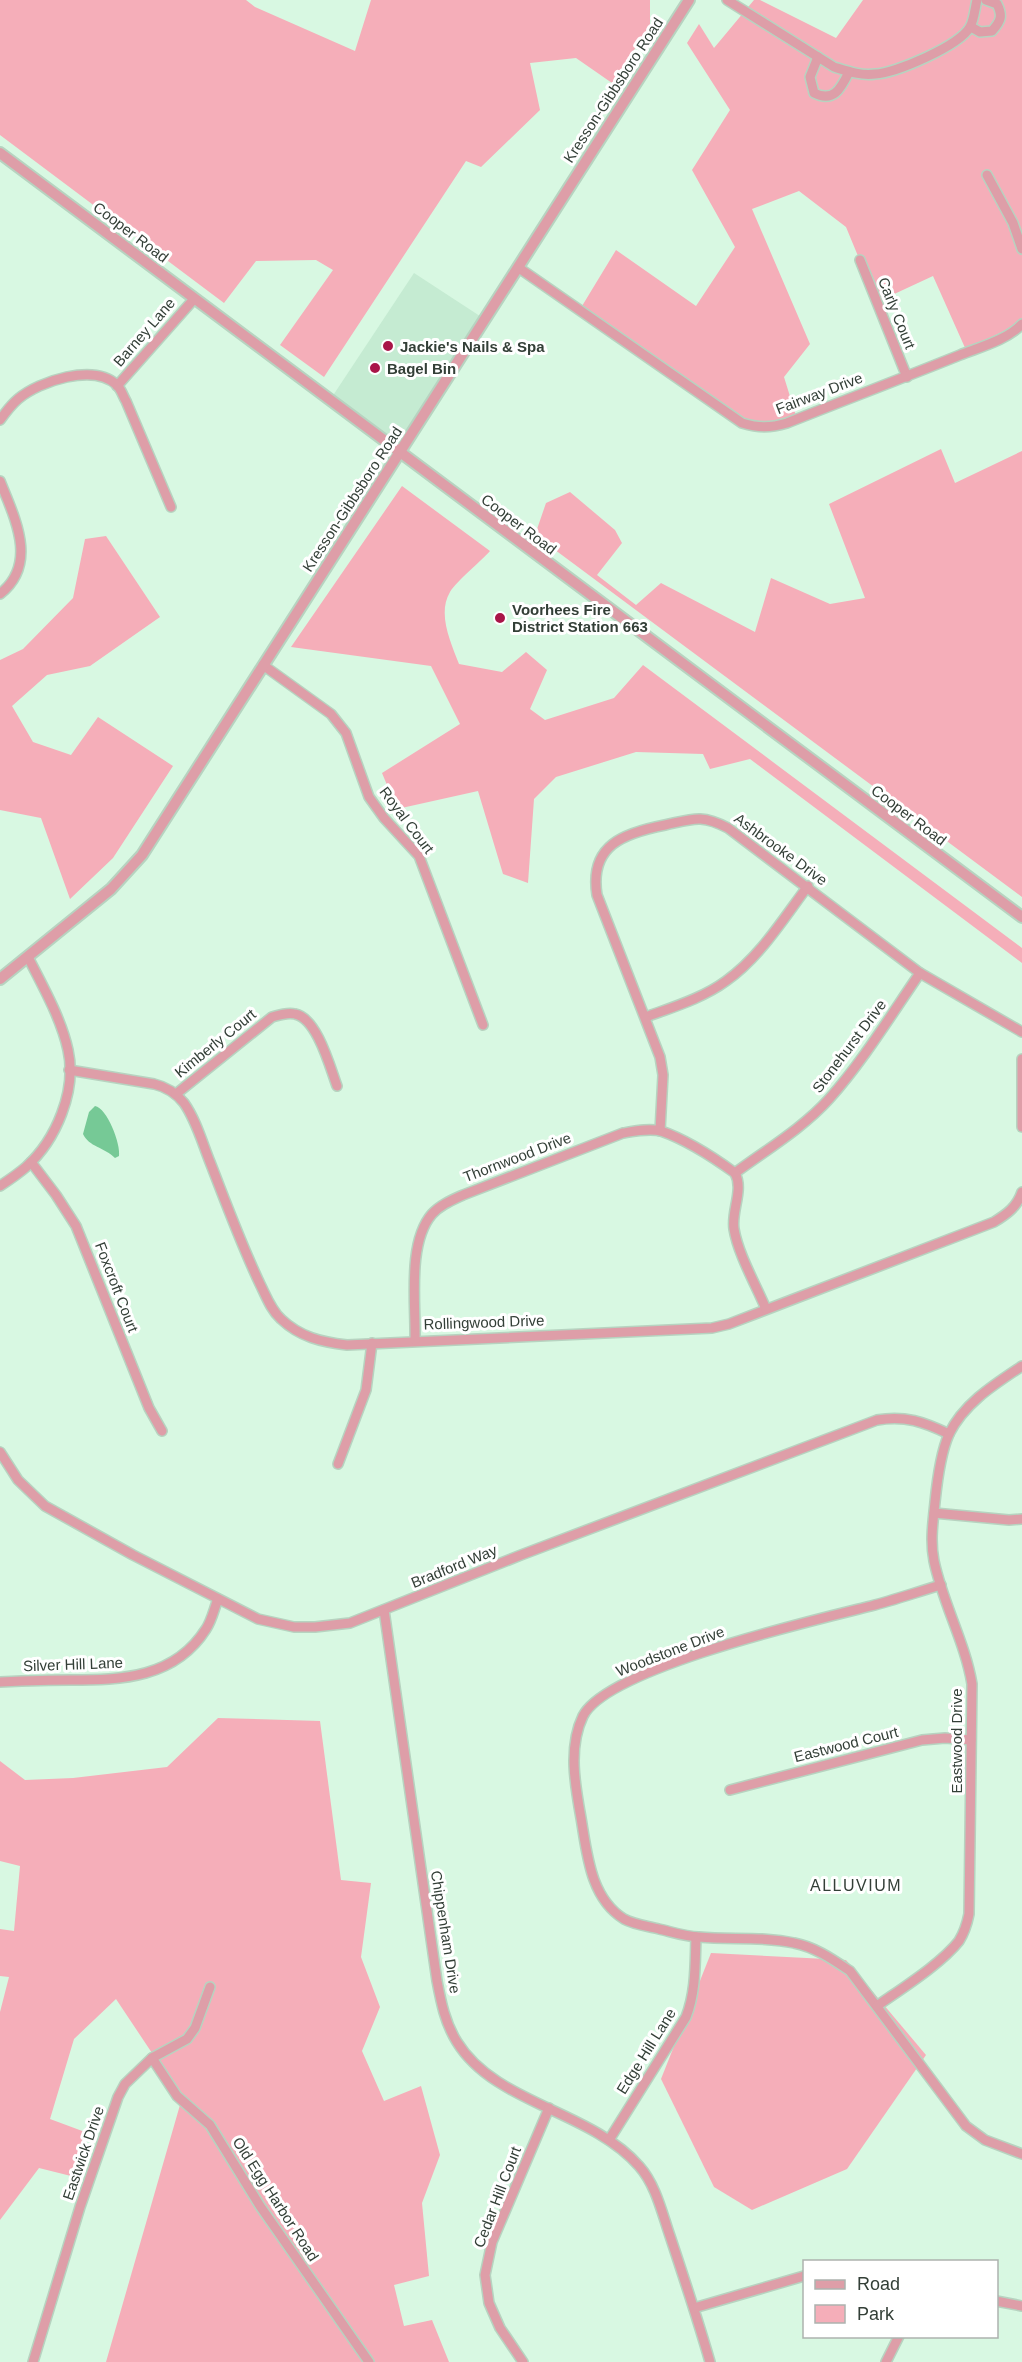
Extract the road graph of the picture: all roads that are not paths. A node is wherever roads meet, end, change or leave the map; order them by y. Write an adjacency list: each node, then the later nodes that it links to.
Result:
1 (689, 0): 12 (street, Kresson-Gibbsboro Road)
2 (727, 0): 6 (street)
3 (977, 0): 5 (street)
4 (986, 0): 5 (street)
5 (971, 27): 7 (street)
6 (818, 57): 7 (street); 7 (street)
7 (849, 72)
8 (0, 153): 13 (street, Cooper Road)
9 (987, 175): 10 (street)
10 (1022, 249)
11 (860, 260): 15 (street, Carly Court)
12 (519, 268): 15 (street, Fairway Drive); 18 (street, Kresson-Gibbsboro Road)
13 (194, 298): 16 (street, Barney Lane); 18 (street, Cooper Road)
14 (1022, 324): 15 (street, Fairway Drive)
15 (907, 377)
16 (117, 386): 17 (street); 20 (street)
17 (0, 420)
18 (400, 453): 22 (street, Kresson-Gibbsboro Road); 24 (street, Cooper Road)
19 (0, 481): 21 (street)
20 (171, 507)
21 (0, 594)
22 (263, 665): 25 (street, Kresson-Gibbsboro Road); 29 (street, Royal Court)
23 (808, 886): 26 (street, Ashbrooke Drive); 28 (street); 28 (street, Ashbrooke Drive)
24 (1022, 917)
25 (28, 957): 27 (street, Kresson-Gibbsboro Road); 32 (street)
26 (920, 973): 30 (street, Ashbrooke Drive); 38 (street, Stonehurst Drive)
27 (0, 980)
28 (646, 1017): 36 (street, Ashbrooke Drive)
29 (483, 1025)
30 (1022, 1032)
31 (1022, 1059): 35 (street)
32 (69, 1070): 34 (street); 37 (street)
33 (337, 1086): 34 (street, Kimberly Court)
34 (176, 1094): 43 (street, Rollingwood Drive)
35 (1022, 1127)
36 (660, 1131): 38 (street, Thornwood Drive); 42 (street, Thornwood Drive)
37 (31, 1162): 39 (street); 45 (street, Foxcroft Court)
38 (735, 1173): 41 (street)
39 (0, 1186)
40 (1022, 1192): 41 (street, Rollingwood Drive)
41 (766, 1309): 42 (street, Rollingwood Drive)
42 (415, 1340): 43 (street, Rollingwood Drive)
43 (372, 1343): 48 (street)
44 (1022, 1366): 46 (street, Eastwood Drive)
45 (162, 1431)
46 (949, 1434): 49 (street, Eastwood Drive); 53 (street, Bradford Way)
47 (0, 1452): 52 (street, Bradford Way)
48 (338, 1464)
49 (934, 1513): 50 (street); 51 (street, Eastwood Drive)
50 (1022, 1519)
51 (941, 1585): 55 (street, Eastwood Drive); 57 (street, Woodstone Drive)
52 (218, 1599): 53 (street, Bradford Way); 54 (street, Silver Hill Lane)
53 (384, 1610): 61 (street, Chippenham Drive)
54 (0, 1682)
55 (971, 1740): 56 (street, Eastwood Court); 59 (street, Eastwood Drive)
56 (730, 1790)
57 (696, 1937): 59 (street, Woodstone Drive); 62 (street, Edge Hill Lane)
58 (210, 1987): 60 (street, Eastwick Drive)
59 (877, 2006): 63 (street, Woodstone Drive)
60 (152, 2058): 69 (street, Eastwick Drive); 70 (street, Old Egg Harbor Road)
61 (549, 2108): 62 (street, Chippenham Drive); 71 (street, Cedar Hill Court)
62 (609, 2139): 67 (street, Chippenham Drive)
63 (1022, 2154)
64 (803, 2276): 67 (street)
65 (998, 2301): 66 (street)
66 (1022, 2306)
67 (694, 2308): 72 (street, Chippenham Drive)
68 (898, 2338): 73 (street)
69 (33, 2362)
70 (369, 2362)
71 (523, 2362)
72 (710, 2362)
73 (885, 2362)

